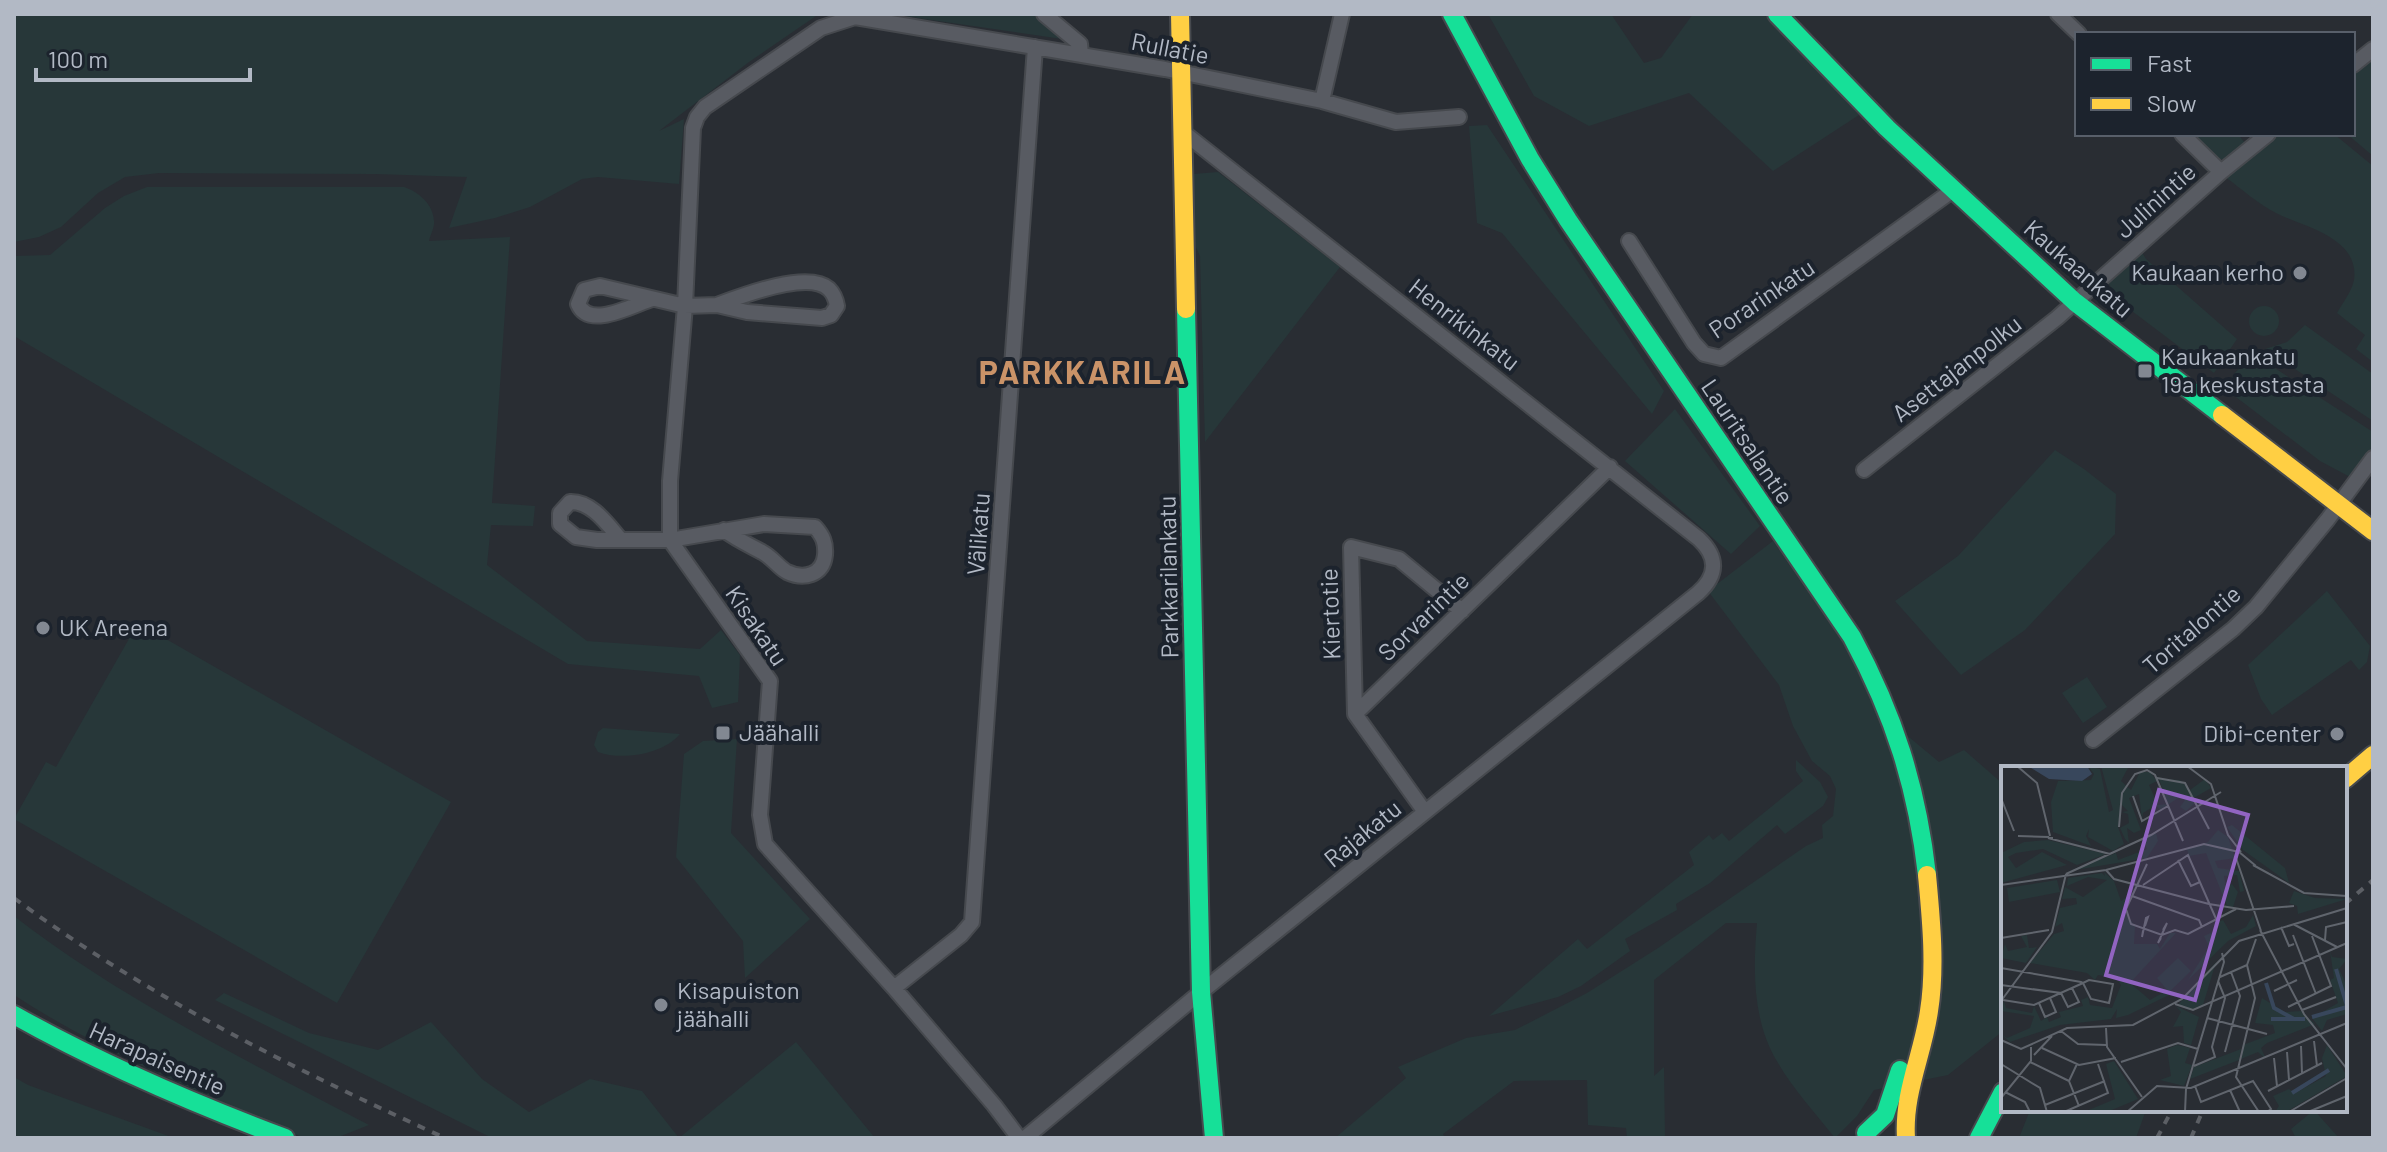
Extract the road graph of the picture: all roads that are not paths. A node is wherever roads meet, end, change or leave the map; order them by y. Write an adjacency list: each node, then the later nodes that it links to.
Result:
1 (1044, 14): 9 (street)
2 (1180, 14): 12 (street, Parkkarilankatu)
3 (1342, 14): 13 (street)
4 (1452, 14): 40 (street, Lauritsalantie)
5 (1777, 14): 19 (street, Kaukaankatu)
6 (2058, 14): 7 (street)
7 (2077, 32)
8 (1035, 47): 9 (street, Rullatie); 24 (street, Rullatie); 41 (street, Välikatu)
9 (1080, 49): 12 (street, Rullatie)
10 (2373, 49): 11 (street)
11 (2355, 63)
12 (1182, 73): 13 (street, Rullatie); 15 (street, Parkkarilankatu)
13 (1322, 101): 14 (street, Rullatie)
14 (1459, 117)
15 (1183, 132): 26 (street, Henrikinkatu); 42 (street, Parkkarilankatu)
16 (2184, 136): 18 (street)
17 (2266, 136): 18 (street, Julinintie)
18 (2221, 172): 22 (street, Julinintie)
19 (1953, 190): 20 (street, Porarinkatu); 22 (street, Kaukaankatu)
20 (1629, 241)
21 (652, 299): 24 (street)
22 (2075, 302): 27 (street, Asettajanpolku); 28 (street, Kaukaankatu)
23 (717, 305): 23 (street); 24 (street)
24 (685, 306): 32 (street)
25 (2373, 458): 28 (street, Toritalontie)
26 (1610, 467): 33 (street, Henrikinkatu); 34 (street, Sorvarintie)
27 (1864, 470)
28 (2338, 505): 30 (street, Kaukaankatu); 36 (street, Toritalontie)
29 (724, 530): 29 (street); 32 (street)
30 (2373, 531)
31 (621, 540): 32 (street)
32 (670, 540): 41 (street, Kisakatu)
33 (1714, 557): 39 (street, Rajakatu)
34 (1462, 611): 35 (street, Sorvarintie); 35 (street, Kiertotie)
35 (1355, 714): 39 (street)
36 (2093, 740)
37 (2373, 755): 38 (street)
38 (2347, 777)
39 (1425, 812): 42 (street, Rajakatu)
40 (1930, 923): 45 (street, Lauritsalantie); 51 (street, Lauritsalantie)
41 (894, 988): 48 (street, Kisakatu)
42 (1201, 992): 49 (street, Rajakatu); 50 (street, Parkkarilankatu)
43 (14, 1015): 47 (street, Harapaisentie)
44 (2001, 1096): 46 (street)
45 (1861, 1135): 51 (street)
46 (1978, 1136)
47 (285, 1138)
48 (1019, 1138)
49 (1025, 1138)
50 (1214, 1138)
51 (1904, 1138)

